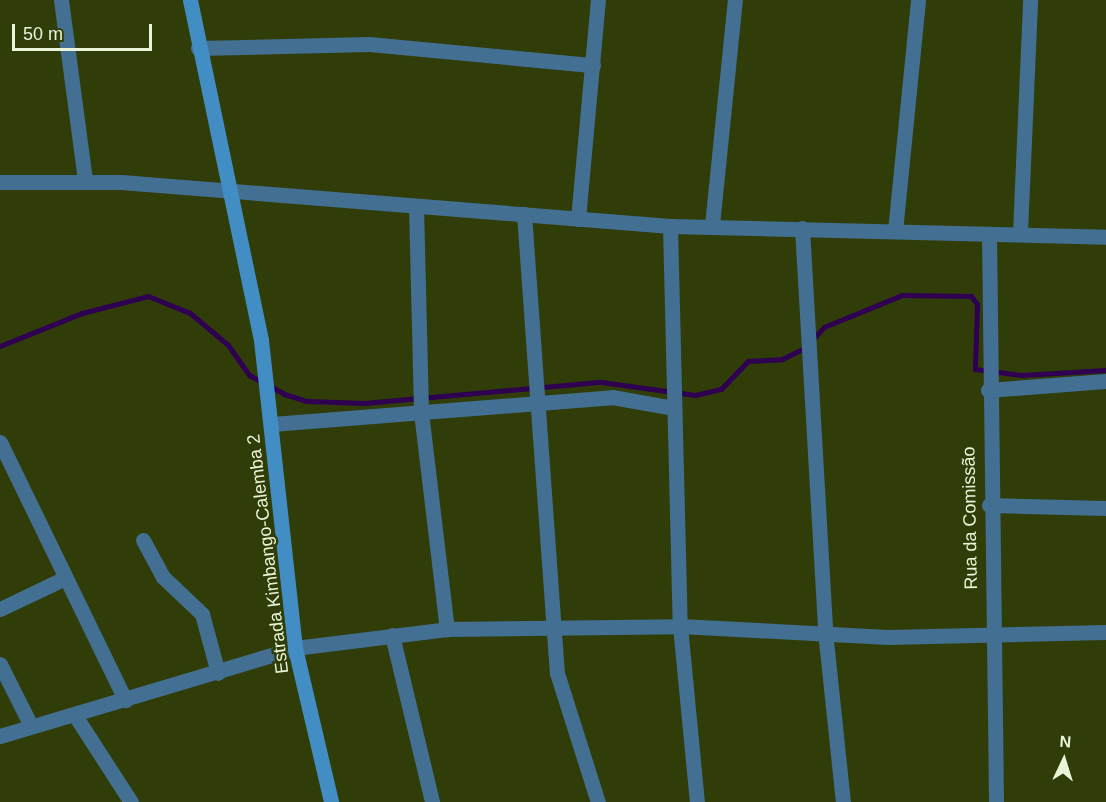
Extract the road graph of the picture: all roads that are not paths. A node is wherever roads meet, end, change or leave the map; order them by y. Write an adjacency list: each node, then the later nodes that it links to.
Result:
1 (61, 0): 9 (street)
2 (190, 0): 7 (main road)
3 (598, 0): 8 (street)
4 (735, 0): 15 (street)
5 (918, 0): 18 (street)
6 (1030, 0): 19 (street)
7 (198, 48): 8 (street); 11 (main road)
8 (593, 65): 14 (street)
9 (85, 181): 10 (street); 11 (street)
10 (0, 182)
11 (226, 189): 12 (street); 27 (main road, Estrada Kimbango-Calemba 2)
12 (416, 206): 13 (street); 26 (street)
13 (524, 214): 14 (street); 24 (street)
14 (578, 219): 16 (street)
15 (712, 225): 16 (street); 17 (street)
16 (670, 226): 25 (street)
17 (802, 228): 18 (street); 37 (street)
18 (895, 231): 20 (street)
19 (1020, 232): 20 (street); 21 (street)
20 (989, 234): 23 (street, Rua da Comissão)
21 (1106, 237)
22 (1106, 381): 23 (street)
23 (988, 390): 29 (street, Rua da Comissão)
24 (537, 403): 25 (street); 26 (street); 35 (street)
25 (673, 408): 34 (street)
26 (421, 412): 27 (street); 36 (street)
27 (272, 424): 41 (main road, Estrada Kimbango-Calemba 2)
28 (0, 442): 32 (street)
29 (989, 505): 30 (street); 39 (street, Rua da Comissão)
30 (1106, 508)
31 (143, 540): 43 (street)
32 (63, 579): 33 (street); 44 (street)
33 (0, 609)
34 (680, 626): 35 (street); 37 (street); 52 (street)
35 (553, 627): 36 (street); 51 (street)
36 (447, 629): 40 (street)
37 (825, 631): 39 (street); 53 (street)
38 (1106, 632): 39 (street)
39 (991, 633): 54 (street, Rua da Comissão)
40 (392, 635): 41 (street); 50 (street)
41 (294, 648): 43 (street); 49 (main road, Estrada Kimbango-Calemba 2)
42 (0, 664): 46 (street)
43 (218, 673): 44 (street)
44 (125, 700): 45 (street)
45 (76, 717): 46 (street); 48 (street)
46 (30, 726): 47 (street)
47 (0, 736)
48 (131, 802)
49 (331, 802)
50 (432, 802)
51 (598, 802)
52 (697, 802)
53 (843, 802)
54 (996, 802)

